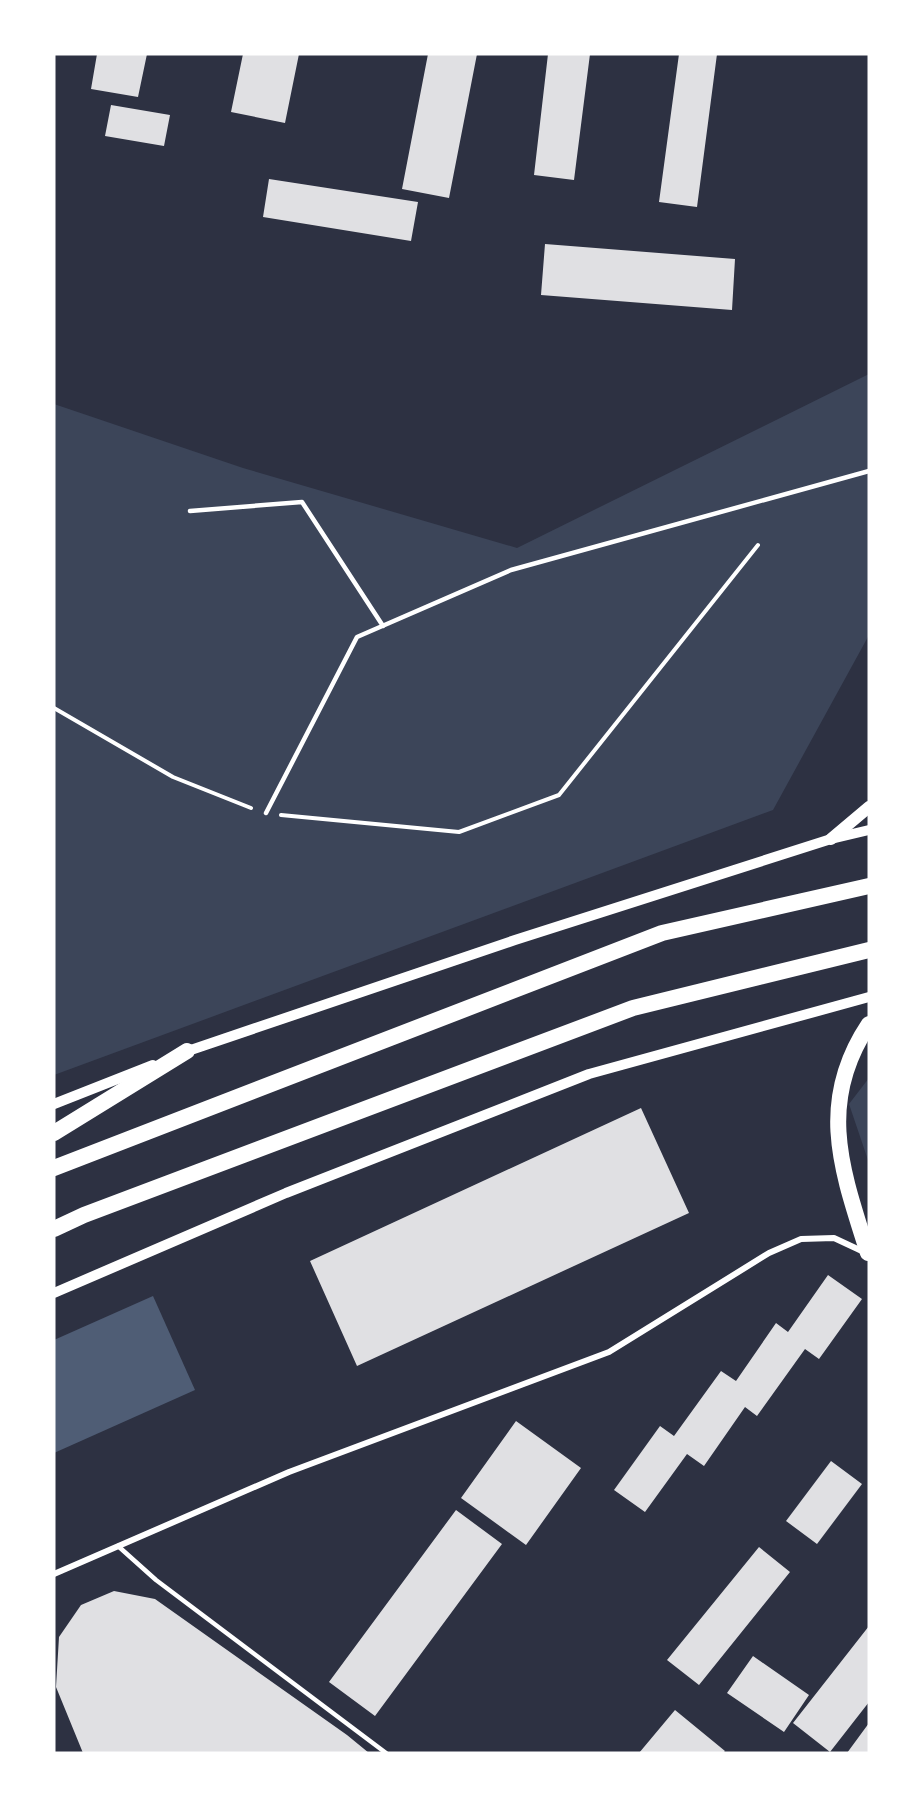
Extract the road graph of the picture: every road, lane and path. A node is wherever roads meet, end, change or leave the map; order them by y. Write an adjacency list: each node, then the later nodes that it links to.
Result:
1 (869, 471): 4 (lane)
2 (190, 511): 4 (lane)
3 (758, 545): 7 (path)
4 (383, 626): 7 (lane)
5 (54, 708): 7 (path)
6 (869, 807): 9 (main road)
7 (266, 813)
8 (869, 830): 9 (street)
9 (831, 839): 14 (street)
10 (869, 886): 17 (highway)
11 (869, 950): 18 (highway)
12 (869, 997): 20 (street)
13 (869, 1024): 19 (highway)
14 (187, 1051): 15 (street); 16 (highway)
15 (54, 1104)
16 (54, 1133)
17 (54, 1168)
18 (54, 1229)
19 (868, 1254): 21 (street)
20 (54, 1293)
21 (118, 1546): 22 (street); 23 (lane)
22 (54, 1574)
23 (386, 1753)

